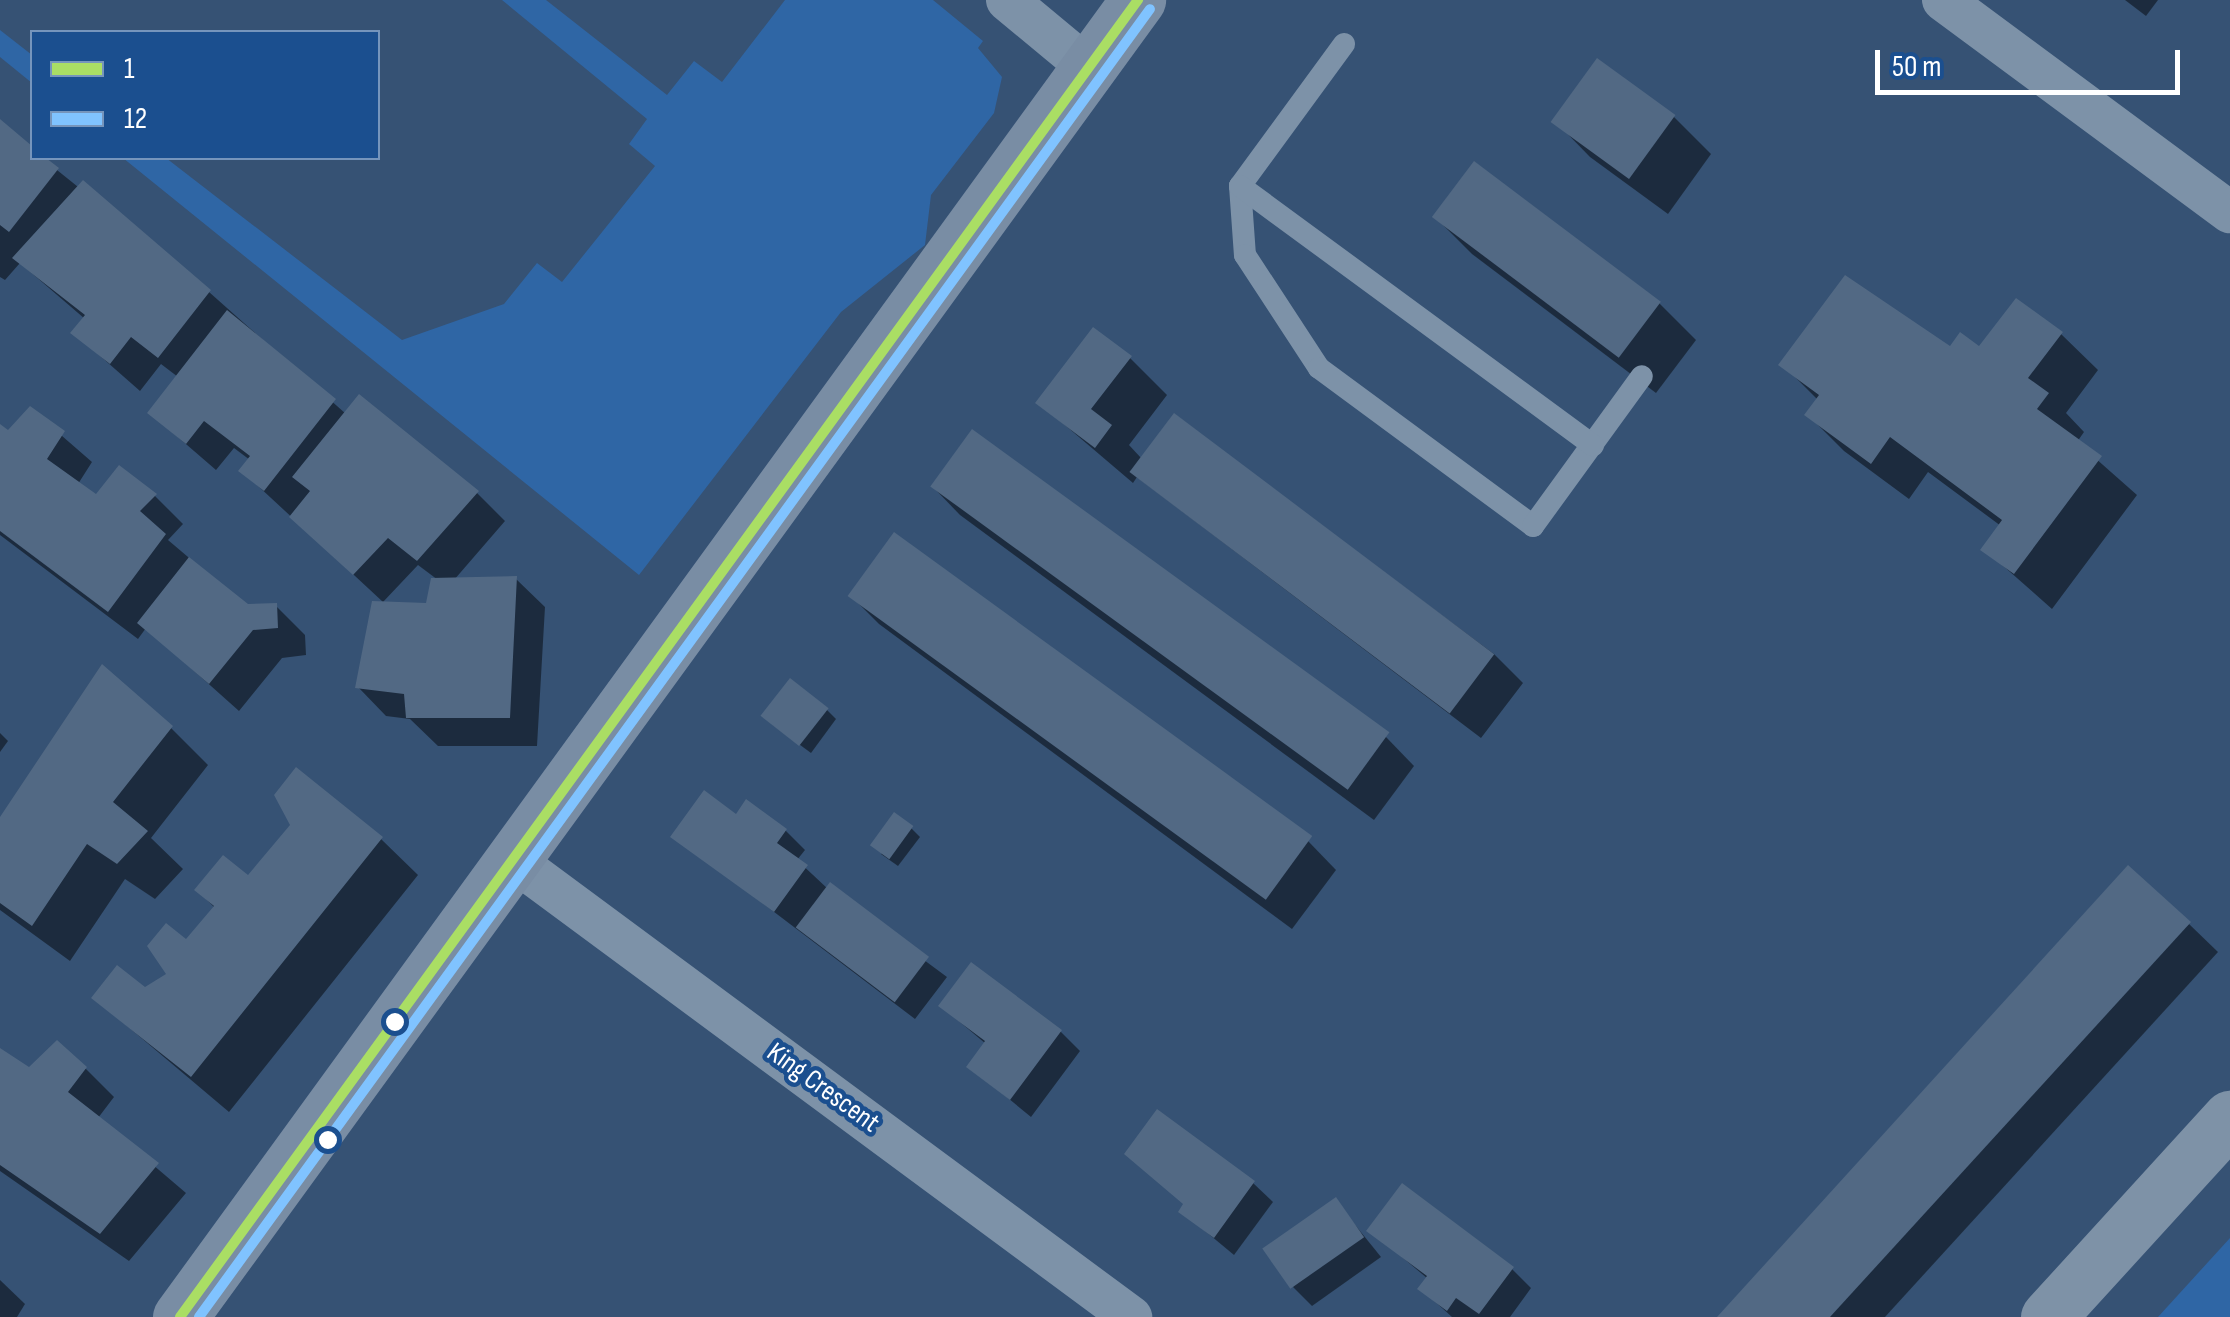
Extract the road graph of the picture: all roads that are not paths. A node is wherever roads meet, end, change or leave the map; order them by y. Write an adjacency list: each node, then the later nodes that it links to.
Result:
1 (1007, 0): 5 (street)
2 (1138, 0): 5 (street)
3 (1943, 0): 7 (street)
4 (1344, 44): 6 (lane)
5 (1090, 68): 10 (street)
6 (1240, 186): 9 (lane); 9 (lane)
7 (2230, 212)
8 (1642, 376): 9 (lane)
9 (1593, 444)
10 (514, 860): 12 (street); 13 (street, King Crescent)
11 (2230, 1118): 14 (highway)
12 (180, 1317)
13 (1131, 1317)
14 (2048, 1317)

